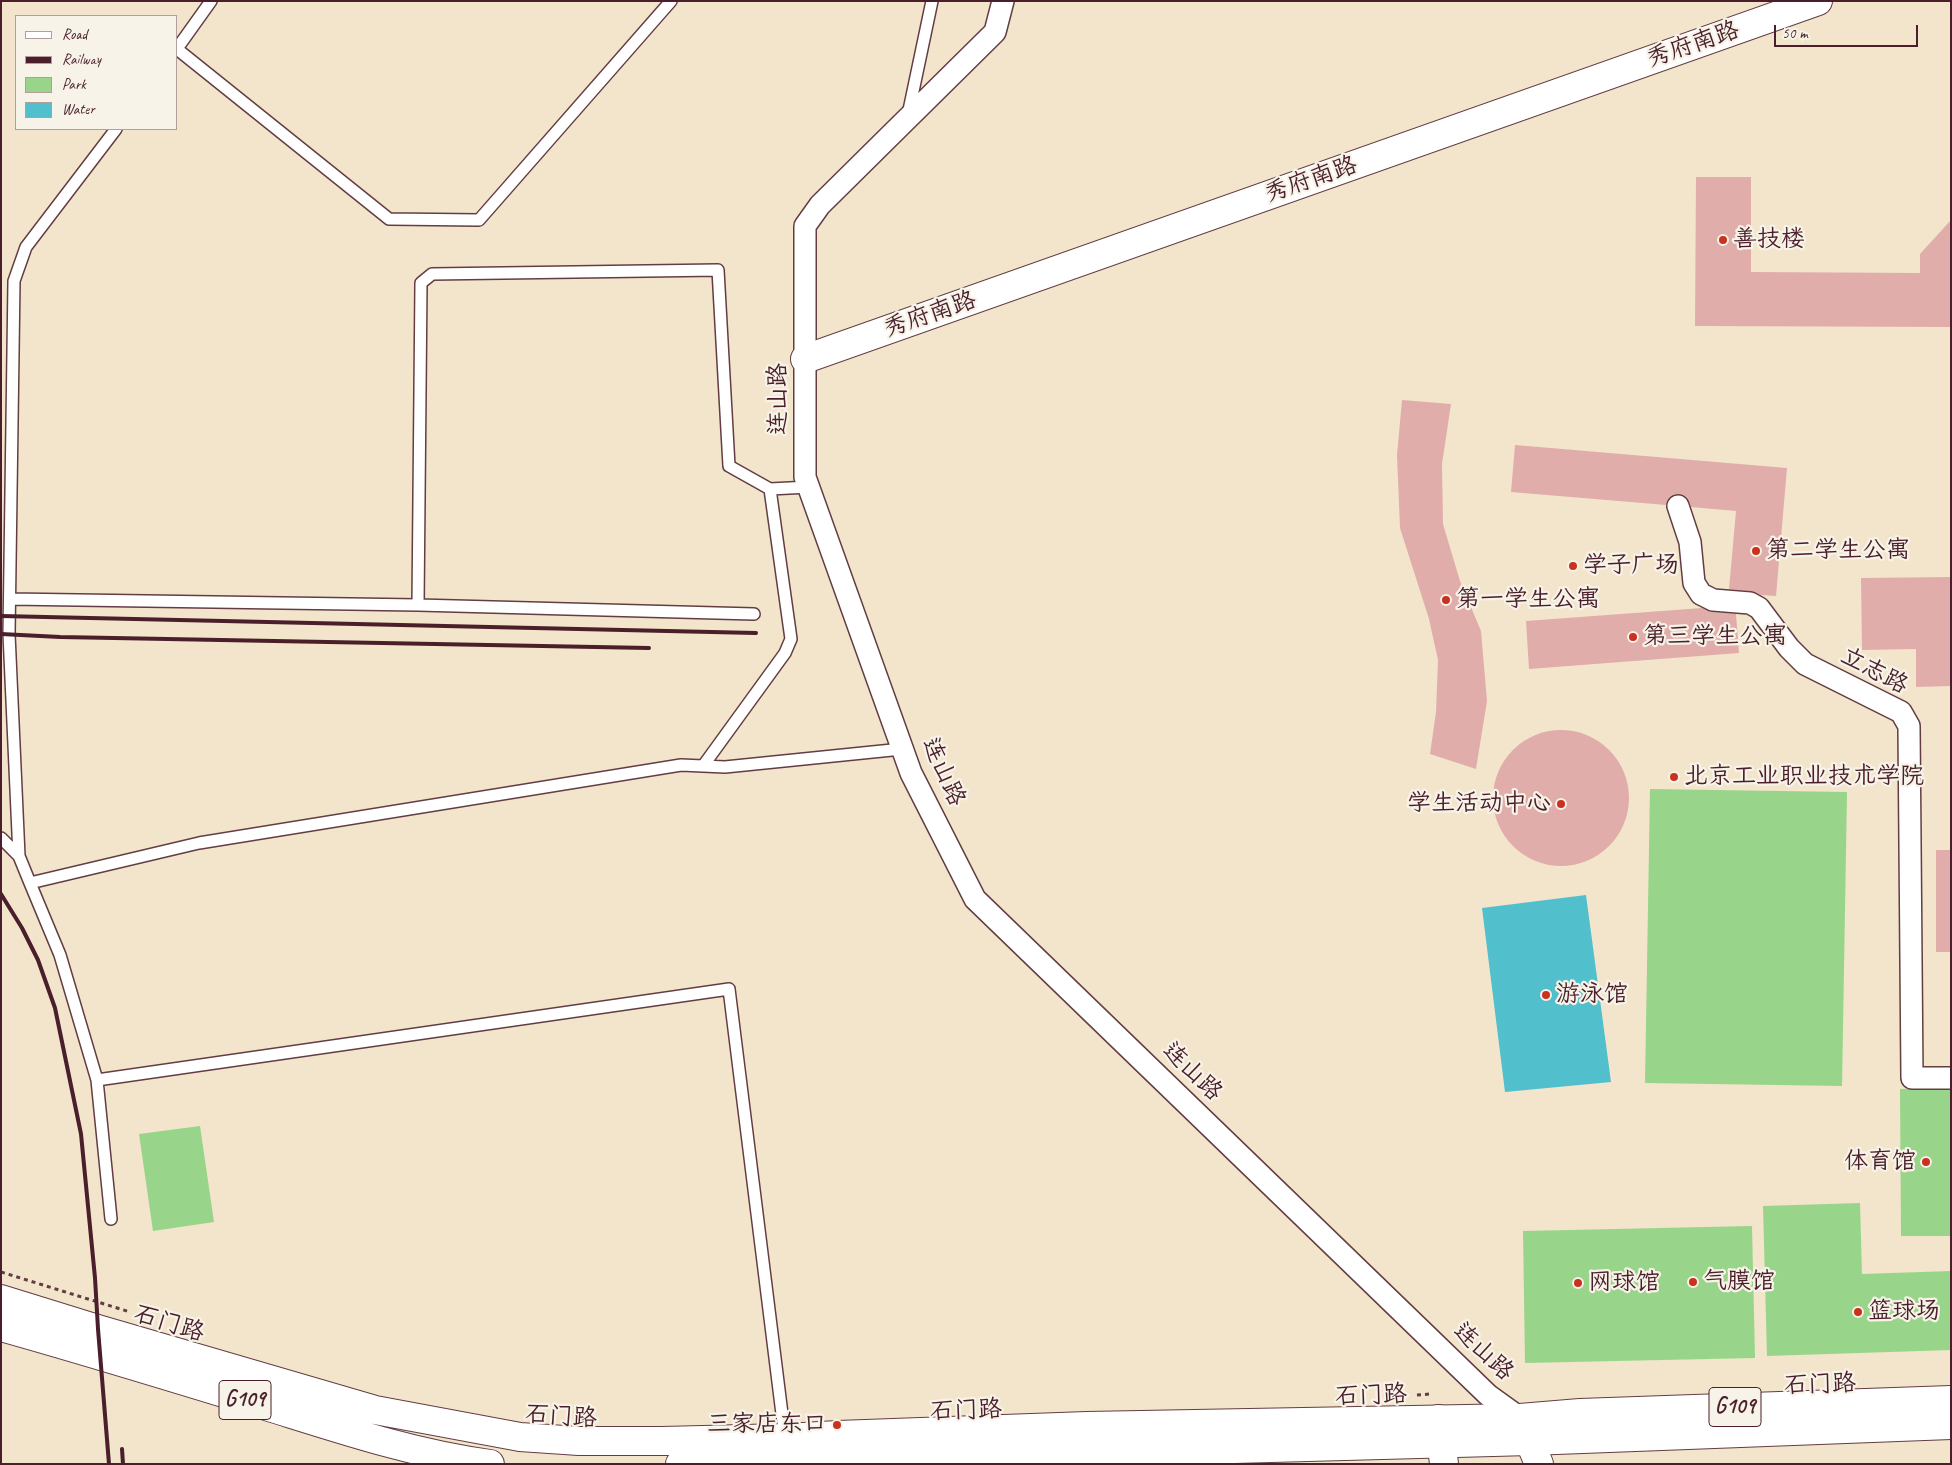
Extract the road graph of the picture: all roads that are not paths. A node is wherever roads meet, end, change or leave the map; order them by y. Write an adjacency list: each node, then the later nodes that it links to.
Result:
1 (211, 1): 6 (lane)
2 (671, 1): 7 (lane)
3 (932, 1): 8 (lane)
4 (1003, 1): 8 (street, 连山路)
5 (1818, 1): 10 (main road, 秀府南路)
6 (178, 47)
7 (178, 52)
8 (907, 119): 10 (street, 连山路)
9 (115, 130): 14 (lane)
10 (805, 359): 11 (street, 连山路)
11 (808, 488): 12 (lane); 17 (street, 连山路)
12 (770, 489): 15 (lane); 18 (lane)
13 (1678, 506): 22 (street, 立志路)
14 (10, 599): 15 (lane); 20 (lane)
15 (418, 605): 16 (lane)
16 (754, 614)
17 (902, 748): 18 (lane); 30 (street, 连山路)
18 (703, 766): 21 (lane)
19 (1, 838): 20 (lane)
20 (19, 856): 21 (lane)
21 (30, 883): 23 (lane)
22 (1951, 1078)
23 (97, 1080): 24 (lane); 32 (lane)
24 (111, 1219)
25 (1, 1299): 32 (main road, 石门路 / G109)
26 (1, 1326): 33 (main road, 石门路 / G109)
27 (1951, 1400): 30 (main road, 石门路 / G109)
28 (1951, 1425): 30 (main road, 石门路 / G109)
29 (1440, 1430): 30 (main road, 石门路 / G109); 31 (main road, 石门路 / G109)
30 (1530, 1441)
31 (1087, 1447): 32 (main road, 石门路 / G109)
32 (786, 1450): 34 (main road, 石门路 / G109)
33 (490, 1464)
34 (680, 1464)

